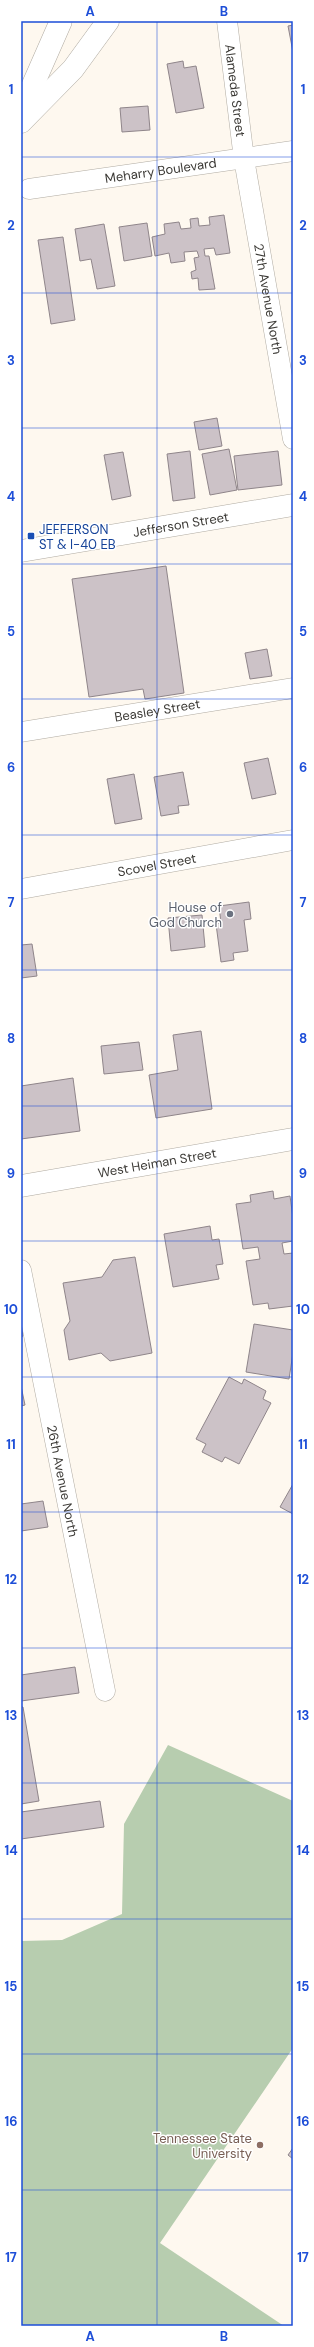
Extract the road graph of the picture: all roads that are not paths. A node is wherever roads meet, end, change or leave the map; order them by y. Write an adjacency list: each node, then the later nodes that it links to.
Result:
1 (61, 21): 4 (main road)
2 (108, 21): 5 (main road)
3 (227, 21): 7 (street, Alameda Street)
4 (21, 112)
5 (21, 122)
6 (293, 151): 7 (street, Meharry Boulevard)
7 (244, 159): 8 (street, Meharry Boulevard); 9 (street, 27th Avenue North)
8 (29, 189)
9 (293, 439)
10 (293, 505): 11 (main road, Jefferson Street)
11 (21, 551)
12 (293, 688): 13 (street, Beasley Street)
13 (21, 732)
14 (293, 840): 15 (street, Scovel Street)
15 (21, 889)
16 (293, 1139): 17 (main road, West Heiman Street)
17 (21, 1186)
18 (21, 1270): 19 (street, 26th Avenue North)
19 (106, 1691)

